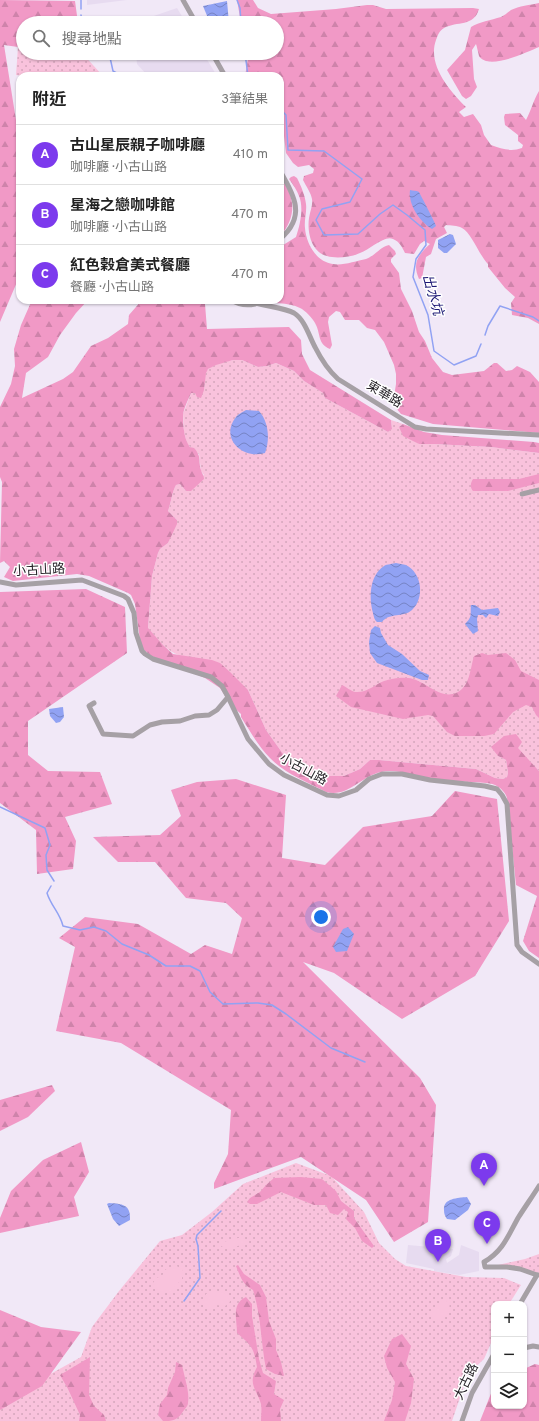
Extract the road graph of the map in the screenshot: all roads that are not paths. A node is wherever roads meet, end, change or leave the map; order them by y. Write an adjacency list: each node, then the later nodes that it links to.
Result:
1 (183, 0): 2 (street)
2 (192, 16)
3 (216, 60): 4 (street)
4 (223, 72)
5 (284, 178): 6 (street)
6 (284, 236)
7 (237, 304): 8 (street, 東華路)
8 (256, 304): 9 (street, 東華路)
9 (539, 435)
10 (539, 490): 11 (street)
11 (522, 494)
12 (0, 582): 13 (street, 小古山路)
13 (228, 697): 14 (street); 15 (street, 小古山路)
14 (94, 704)
15 (539, 964)
16 (539, 1186): 17 (street)
17 (538, 1275): 18 (street)
18 (522, 1301)
19 (527, 1347): 20 (street)
20 (539, 1347)
21 (491, 1359): 23 (street, 大古路)
22 (491, 1364): 23 (street)
23 (487, 1366): 24 (street, 大古路)
24 (462, 1421)

